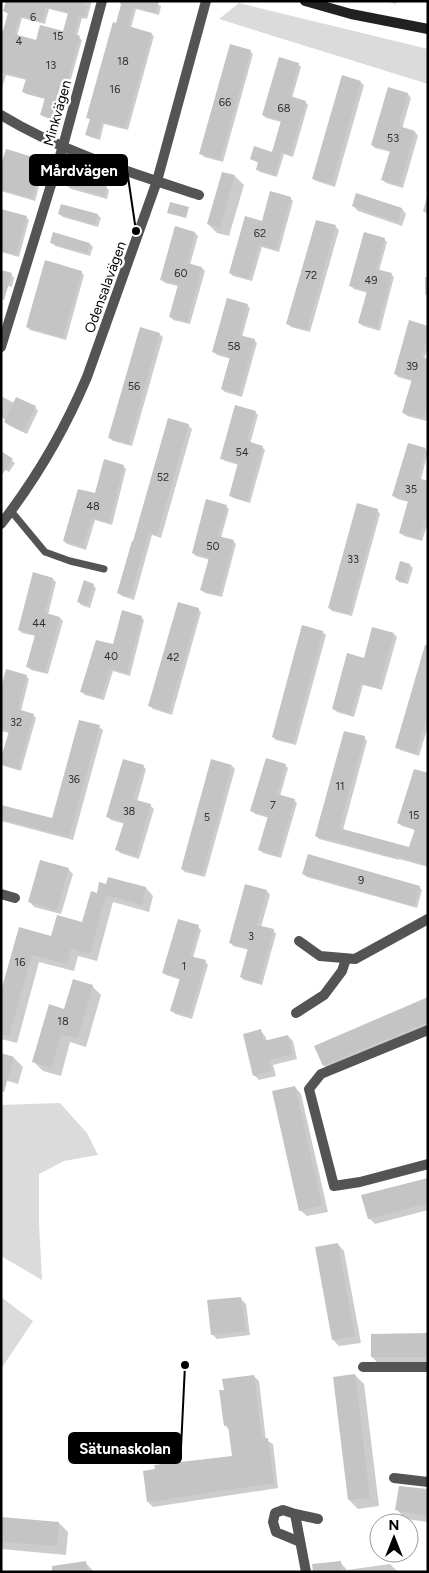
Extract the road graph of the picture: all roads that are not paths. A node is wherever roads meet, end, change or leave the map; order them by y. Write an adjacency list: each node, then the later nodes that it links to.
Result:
1 (102, 1): 6 (street, Minkvägen)
2 (206, 1): 7 (street, Odensalavägen)
3 (305, 1): 4 (street)
4 (428, 28)
5 (1, 115): 6 (street)
6 (62, 146): 7 (street); 9 (street, Minkvägen)
7 (157, 181): 8 (street); 10 (street, Odensalavägen)
8 (199, 195)
9 (1, 347)
10 (11, 511): 11 (street, Odensalavägen); 12 (lane)
11 (1, 524)
12 (104, 569)
13 (1, 894): 14 (street)
14 (15, 898)
15 (428, 918): 17 (street)
16 (299, 941): 17 (street)
17 (346, 959): 18 (street)
18 (296, 1013)
19 (428, 1030): 20 (street)
20 (428, 1164)
21 (363, 1366): 22 (street)
22 (428, 1367)
23 (394, 1478): 24 (street)
24 (428, 1482)
25 (295, 1514): 26 (street); 27 (street); 27 (street)
26 (318, 1519)
27 (300, 1542): 28 (street)
28 (306, 1572)

